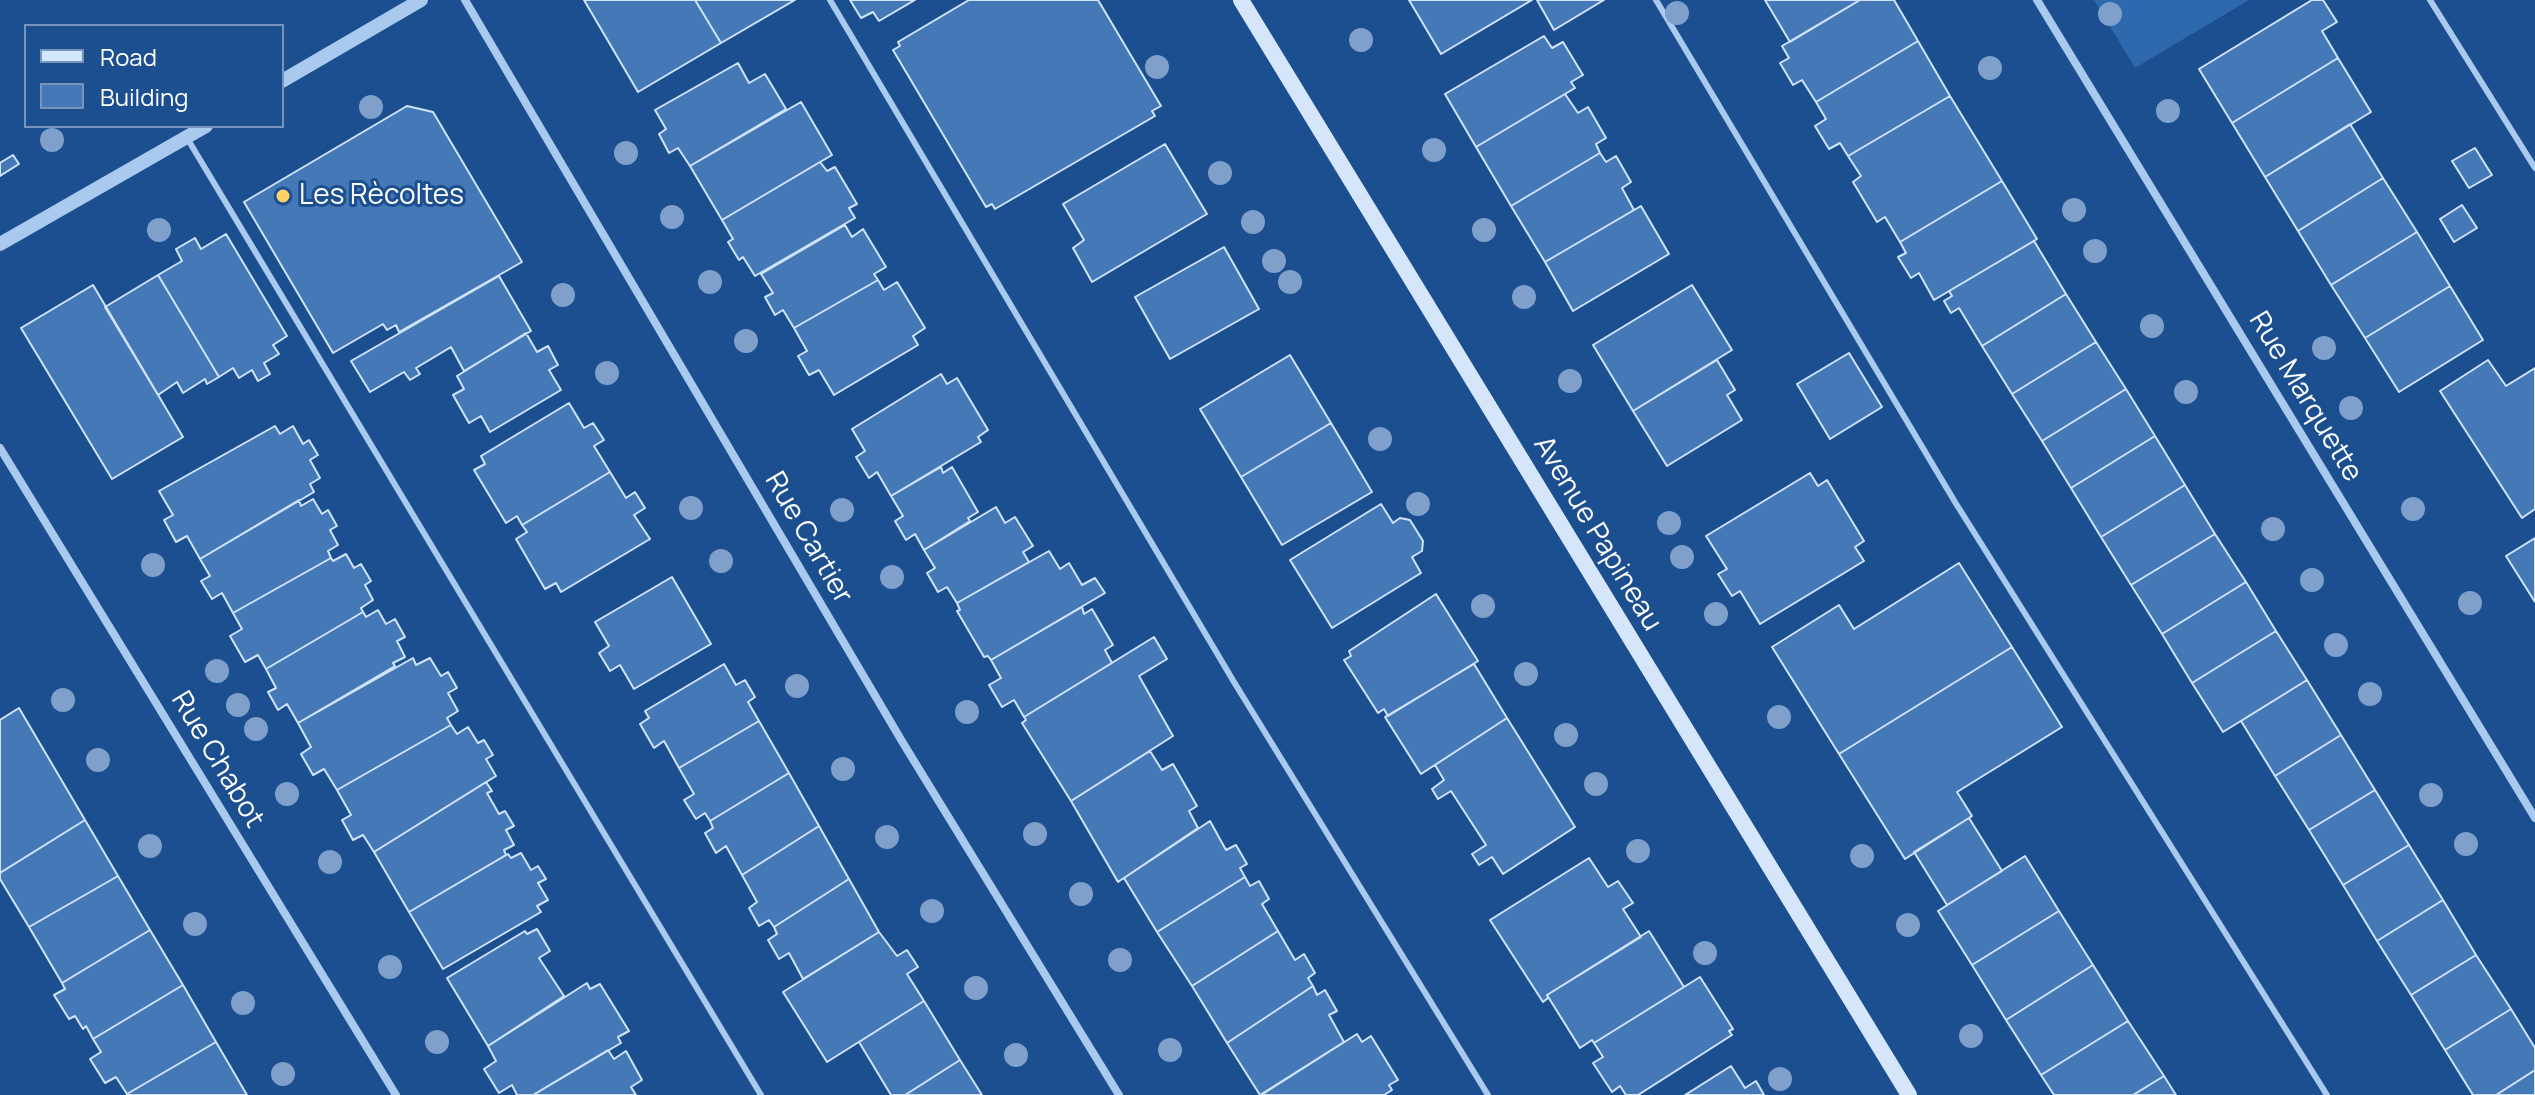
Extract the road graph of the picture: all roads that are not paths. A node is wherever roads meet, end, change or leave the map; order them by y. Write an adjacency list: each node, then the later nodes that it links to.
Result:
1 (421, 0): 8 (street)
2 (465, 0): 17 (street, Rue Cartier)
3 (830, 0): 18 (lane)
4 (1241, 0): 19 (main road, Avenue Papineau)
5 (1656, 0): 20 (lane)
6 (2037, 0): 14 (street, Rue Marquette)
7 (2430, 0): 11 (lane)
8 (284, 80)
9 (203, 128): 10 (street)
10 (187, 138): 12 (street); 16 (lane)
11 (2535, 168)
12 (0, 244)
13 (0, 448): 15 (street, Rue Chabot)
14 (2535, 818)
15 (396, 1095)
16 (761, 1095)
17 (1119, 1095)
18 (1488, 1095)
19 (1909, 1095)
20 (2327, 1095)

